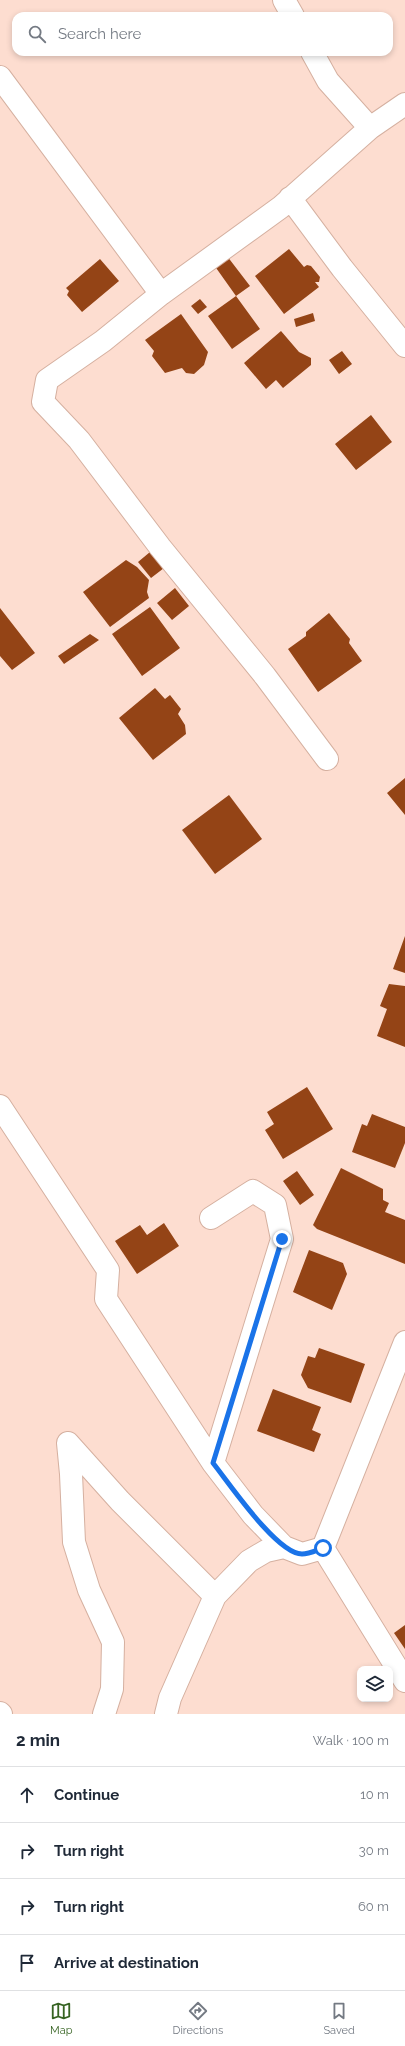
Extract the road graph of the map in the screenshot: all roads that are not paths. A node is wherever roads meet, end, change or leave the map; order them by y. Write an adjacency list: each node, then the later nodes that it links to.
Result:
1 (284, 0): 2 (street)
2 (291, 12)
3 (314, 56): 6 (street)
4 (0, 77): 8 (street)
5 (405, 104): 6 (street)
6 (370, 128): 7 (street)
7 (290, 198): 8 (street); 9 (street)
8 (161, 294): 10 (street)
9 (405, 346)
10 (327, 759)
11 (0, 1106): 14 (street)
12 (211, 1218): 14 (street)
13 (405, 1342): 16 (street)
14 (213, 1463): 15 (street)
15 (284, 1548): 16 (street); 17 (street)
16 (323, 1548): 18 (street)
17 (215, 1596): 19 (street); 20 (street)
18 (405, 1681)
19 (104, 1714)
20 (166, 1714)

